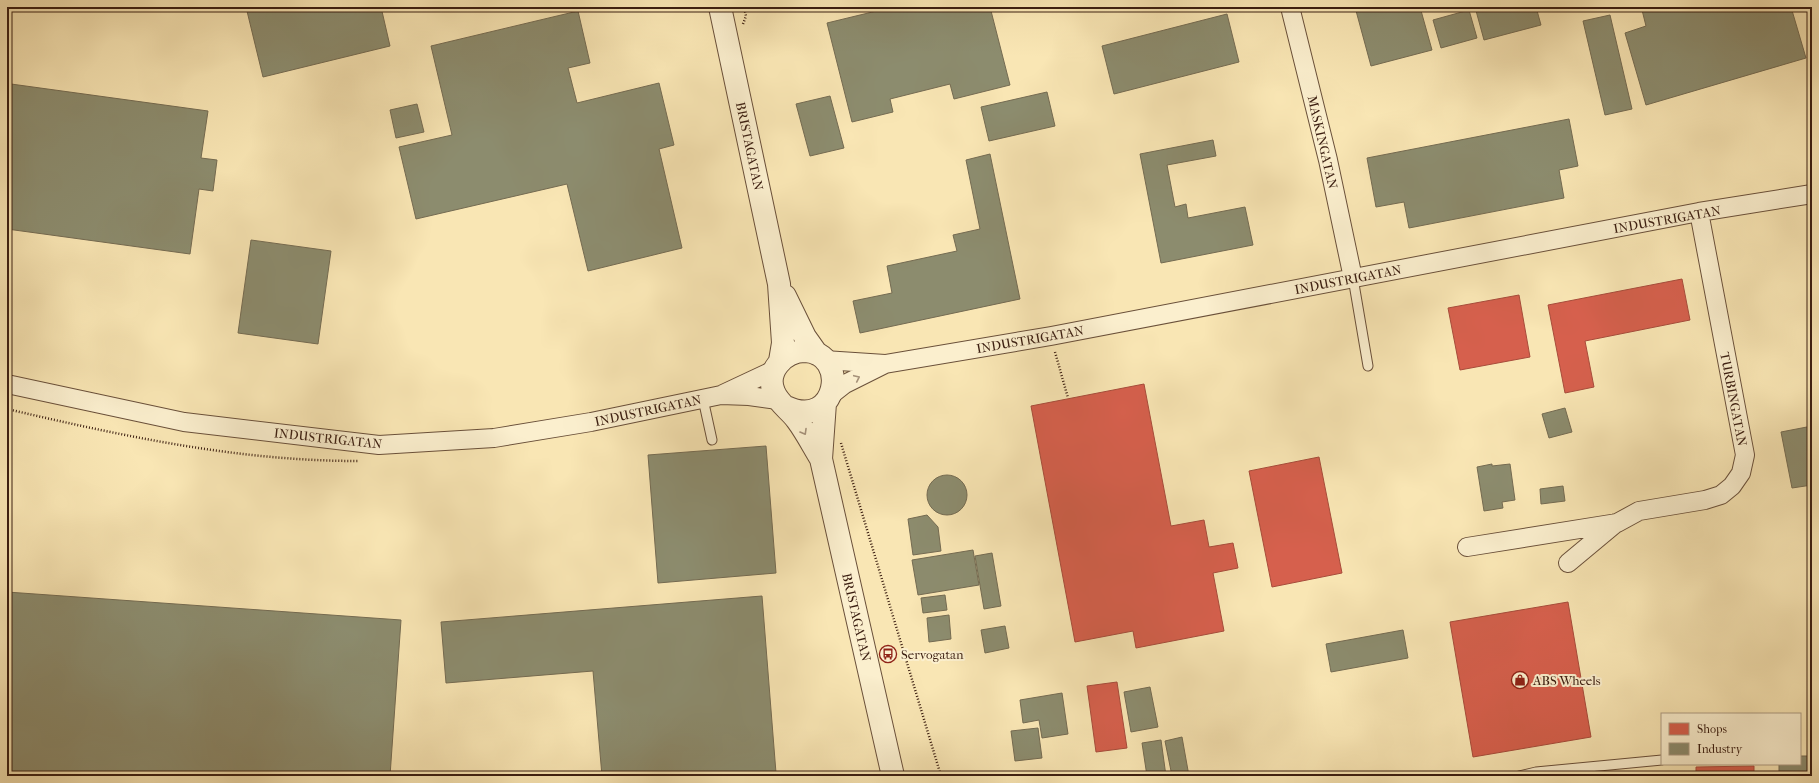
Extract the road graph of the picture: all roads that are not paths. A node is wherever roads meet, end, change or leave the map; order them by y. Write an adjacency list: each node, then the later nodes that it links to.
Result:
1 (720, 7): 6 (street, BRISTAGATAN)
2 (1290, 7): 5 (street, MASKINGATAN)
3 (1812, 194): 4 (street, INDUSTRIGATAN)
4 (1699, 212): 5 (street, INDUSTRIGATAN); 18 (street, TURBINGATAN)
5 (1353, 278): 8 (street, INDUSTRIGATAN); 10 (lane)
6 (780, 284): 7 (street, BRISTAGATAN); 9 (street, BRISTAGATAN)
7 (821, 357): 8 (street, INDUSTRIGATAN); 9 (street); 14 (street, BRISTAGATAN)
8 (885, 364): 14 (street, INDUSTRIGATAN, one-way to 8)
9 (777, 365): 12 (street, INDUSTRIGATAN); 15 (street, BRISTAGATAN)
10 (1368, 366)
11 (7, 384): 13 (street, INDUSTRIGATAN)
12 (721, 395): 13 (street, INDUSTRIGATAN); 15 (street, INDUSTRIGATAN)
13 (703, 399): 16 (lane)
14 (828, 399): 15 (street); 17 (street, BRISTAGATAN)
15 (782, 404): 17 (street, BRISTAGATAN, one-way to 17)
16 (712, 440)
17 (821, 459): 22 (street, BRISTAGATAN)
18 (1617, 523): 19 (street, TURBINGATAN); 20 (street, TURBINGATAN)
19 (1467, 547)
20 (1568, 563)
21 (1661, 760): 23 (lane)
22 (894, 776)
23 (1519, 776)

